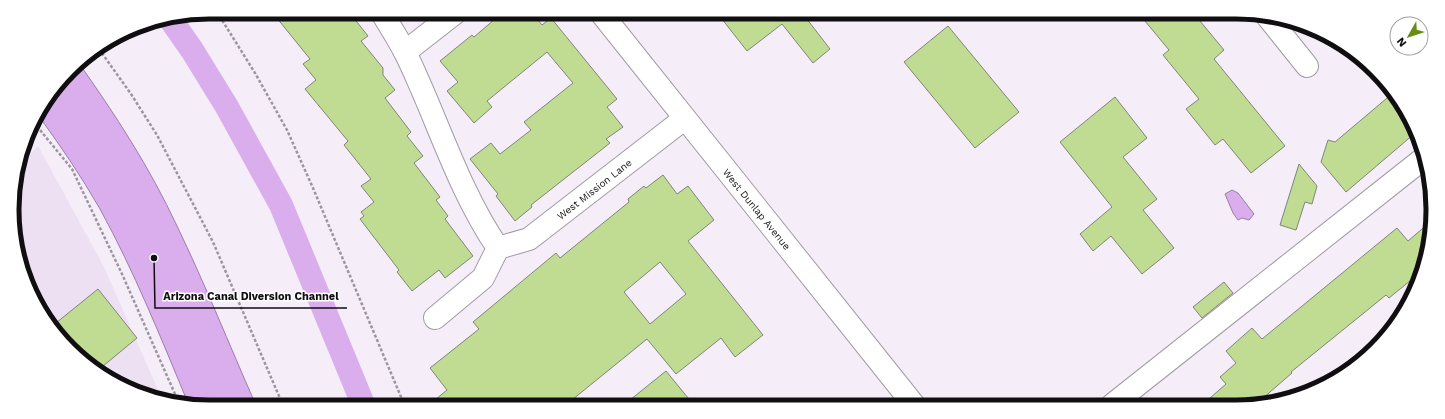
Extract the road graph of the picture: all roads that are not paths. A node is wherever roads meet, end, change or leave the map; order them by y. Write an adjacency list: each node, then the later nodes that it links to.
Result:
1 (386, 19): 5 (street)
2 (446, 19): 5 (street)
3 (606, 19): 7 (street, West Dunlap Avenue)
4 (1273, 23): 6 (street)
5 (405, 52): 9 (street)
6 (1307, 66)
7 (684, 119): 9 (street, West Mission Lane); 11 (street, West Dunlap Avenue)
8 (1420, 161): 12 (street)
9 (498, 248): 10 (street)
10 (435, 318)
11 (910, 400)
12 (1118, 400)

